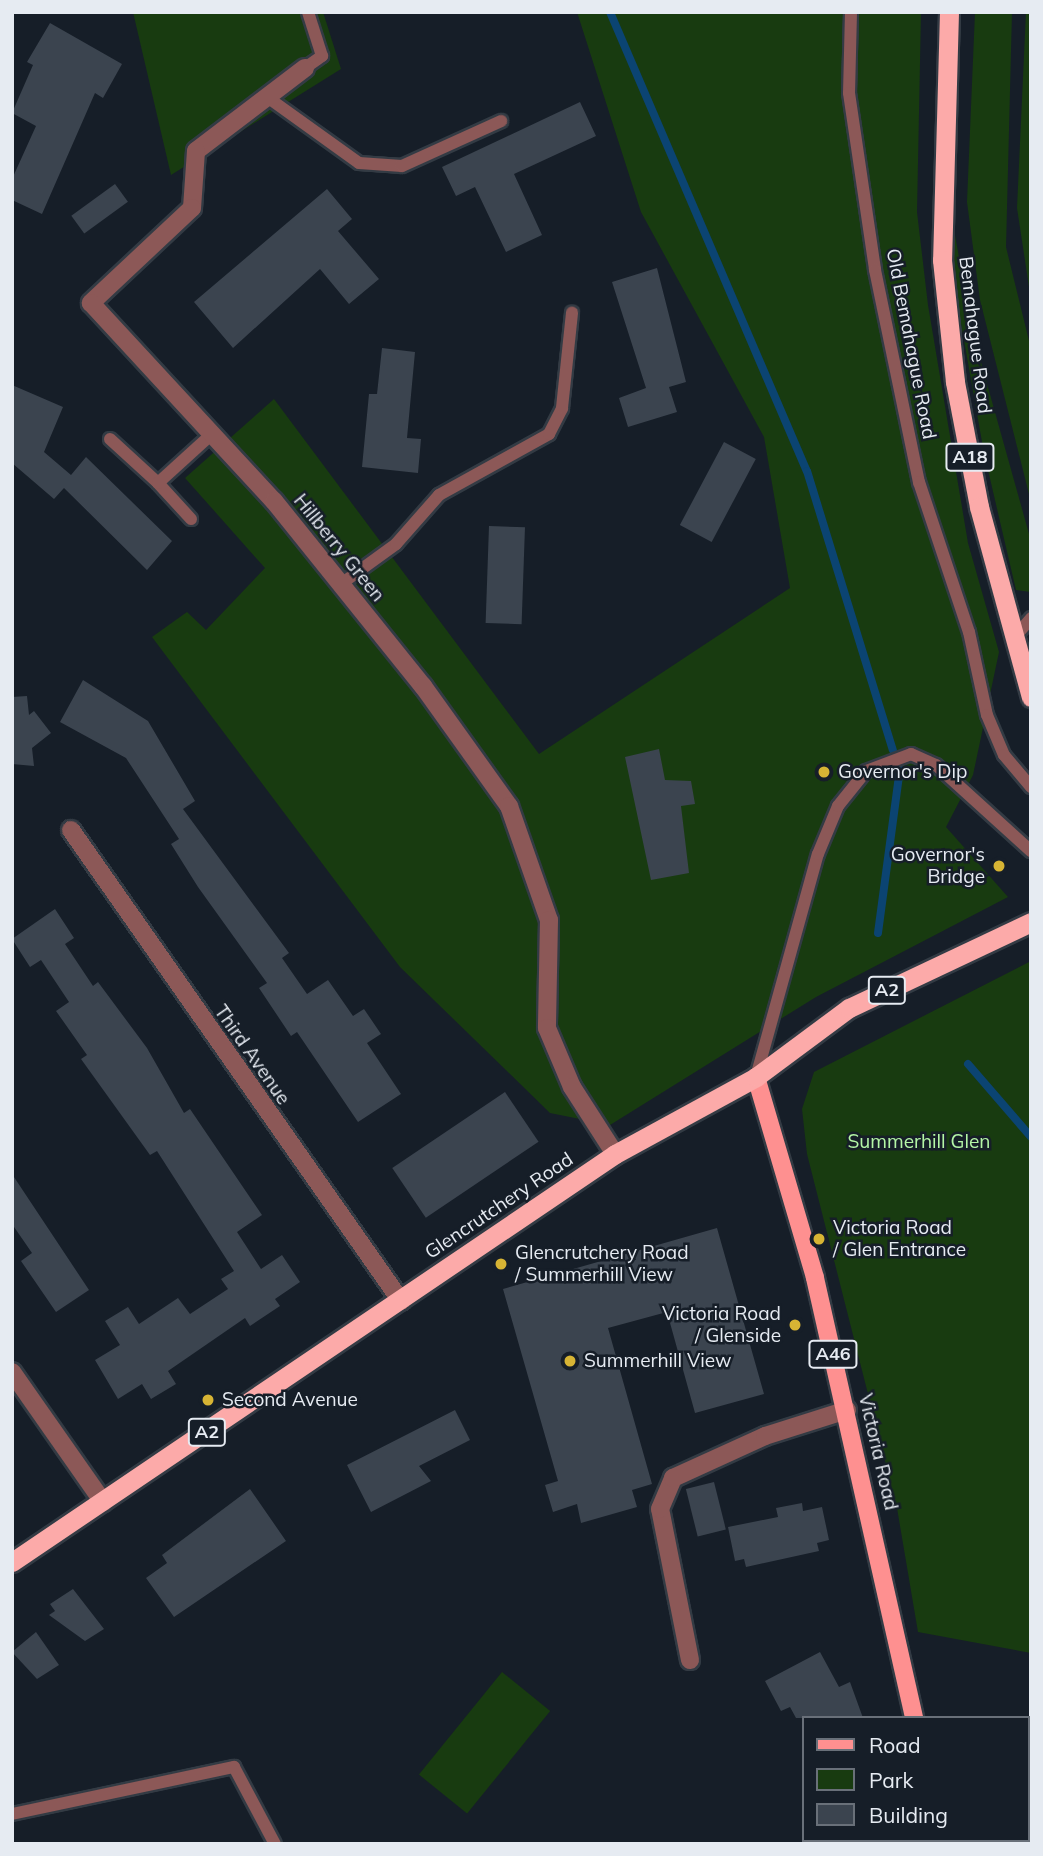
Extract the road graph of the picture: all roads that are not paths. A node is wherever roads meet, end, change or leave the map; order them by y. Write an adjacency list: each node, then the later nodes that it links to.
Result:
1 (308, 12): 4 (lane)
2 (851, 12): 16 (lane, Old Bemahague Road)
3 (949, 12): 14 (highway, Bemahague Road / A18)
4 (305, 68): 5 (street, Hillberry Green)
5 (267, 97): 6 (lane); 8 (street, Hillberry Green)
6 (501, 121)
7 (572, 313): 12 (lane)
8 (213, 433): 10 (lane); 12 (street, Hillberry Green)
9 (110, 439): 10 (lane)
10 (158, 483): 11 (lane)
11 (191, 519)
12 (341, 584): 21 (street, Hillberry Green)
13 (1031, 618): 14 (lane)
14 (1012, 640): 15 (highway, Bemahague Road / A18)
15 (1031, 697)
16 (1031, 787)
17 (71, 830): 22 (street, Third Avenue)
18 (1031, 851): 20 (lane)
19 (1031, 922): 20 (highway, Glencrutchery Road / A2)
20 (756, 1077): 21 (highway, Glencrutchery Road / A2); 24 (main road, Victoria Road / A46)
21 (615, 1154): 22 (highway, Glencrutchery Road / A2)
22 (401, 1301): 25 (highway, Glencrutchery Road / A2)
23 (12, 1371): 25 (street)
24 (847, 1410): 27 (street); 28 (main road, Victoria Road / A46)
25 (103, 1502): 26 (highway, Glencrutchery Road / A2)
26 (12, 1562)
27 (690, 1660)
28 (914, 1716)
29 (12, 1814): 30 (lane)
30 (275, 1844)

